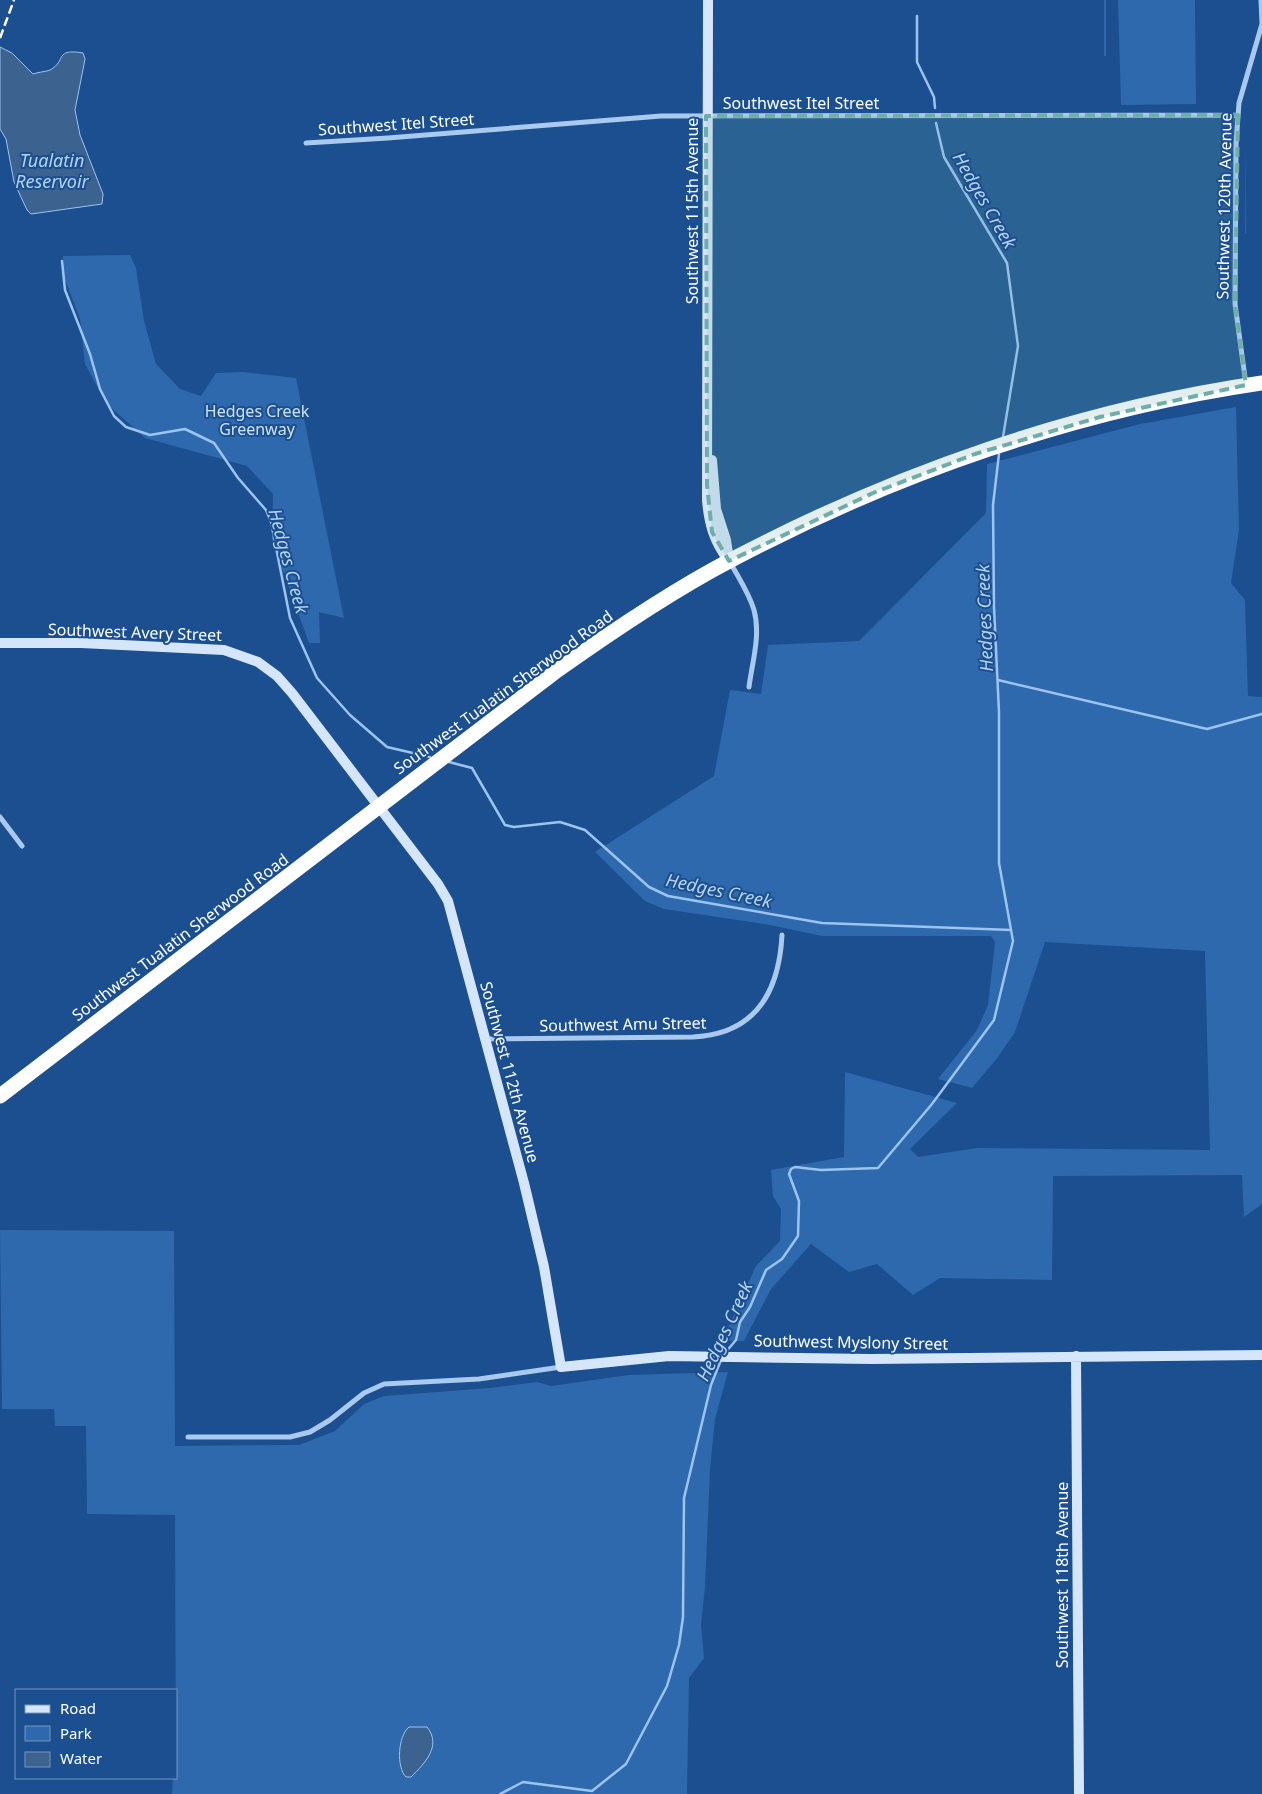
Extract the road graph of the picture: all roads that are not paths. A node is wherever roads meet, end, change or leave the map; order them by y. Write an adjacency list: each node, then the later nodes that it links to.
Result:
1 (708, 0): 6 (street, Southwest 115th Avenue)
2 (1261, 0): 3 (street, Southwest 120th Avenue)
3 (1255, 47): 4 (street); 5 (street, Southwest 120th Avenue)
4 (1262, 48)
5 (1238, 115): 6 (street, Southwest Itel Street); 9 (street, Southwest 120th Avenue)
6 (706, 116): 7 (street, Southwest Itel Street); 10 (street, Southwest 115th Avenue)
7 (306, 142)
8 (1262, 383): 9 (highway, Southwest Tualatin Sherwood Road)
9 (1246, 385): 10 (highway, Southwest Tualatin Sherwood Road)
10 (729, 561): 12 (street, Southwest 115th Avenue); 13 (highway, Southwest Tualatin Sherwood Road)
11 (0, 643): 13 (street, Southwest Avery Street)
12 (749, 687)
13 (378, 807): 17 (street, Southwest 112th Avenue); 18 (highway, Southwest Tualatin Sherwood Road)
14 (0, 817): 15 (street)
15 (22, 846)
16 (782, 935): 17 (street, Southwest Amu Street)
17 (486, 1039): 21 (street, Southwest 112th Avenue)
18 (0, 1096)
19 (1262, 1355): 20 (street, Southwest Myslony Street)
20 (1076, 1356): 21 (street, Southwest Myslony Street); 23 (street, Southwest 118th Avenue)
21 (561, 1366): 22 (street, Southwest Myslony Street)
22 (188, 1437)
23 (1079, 1794)

